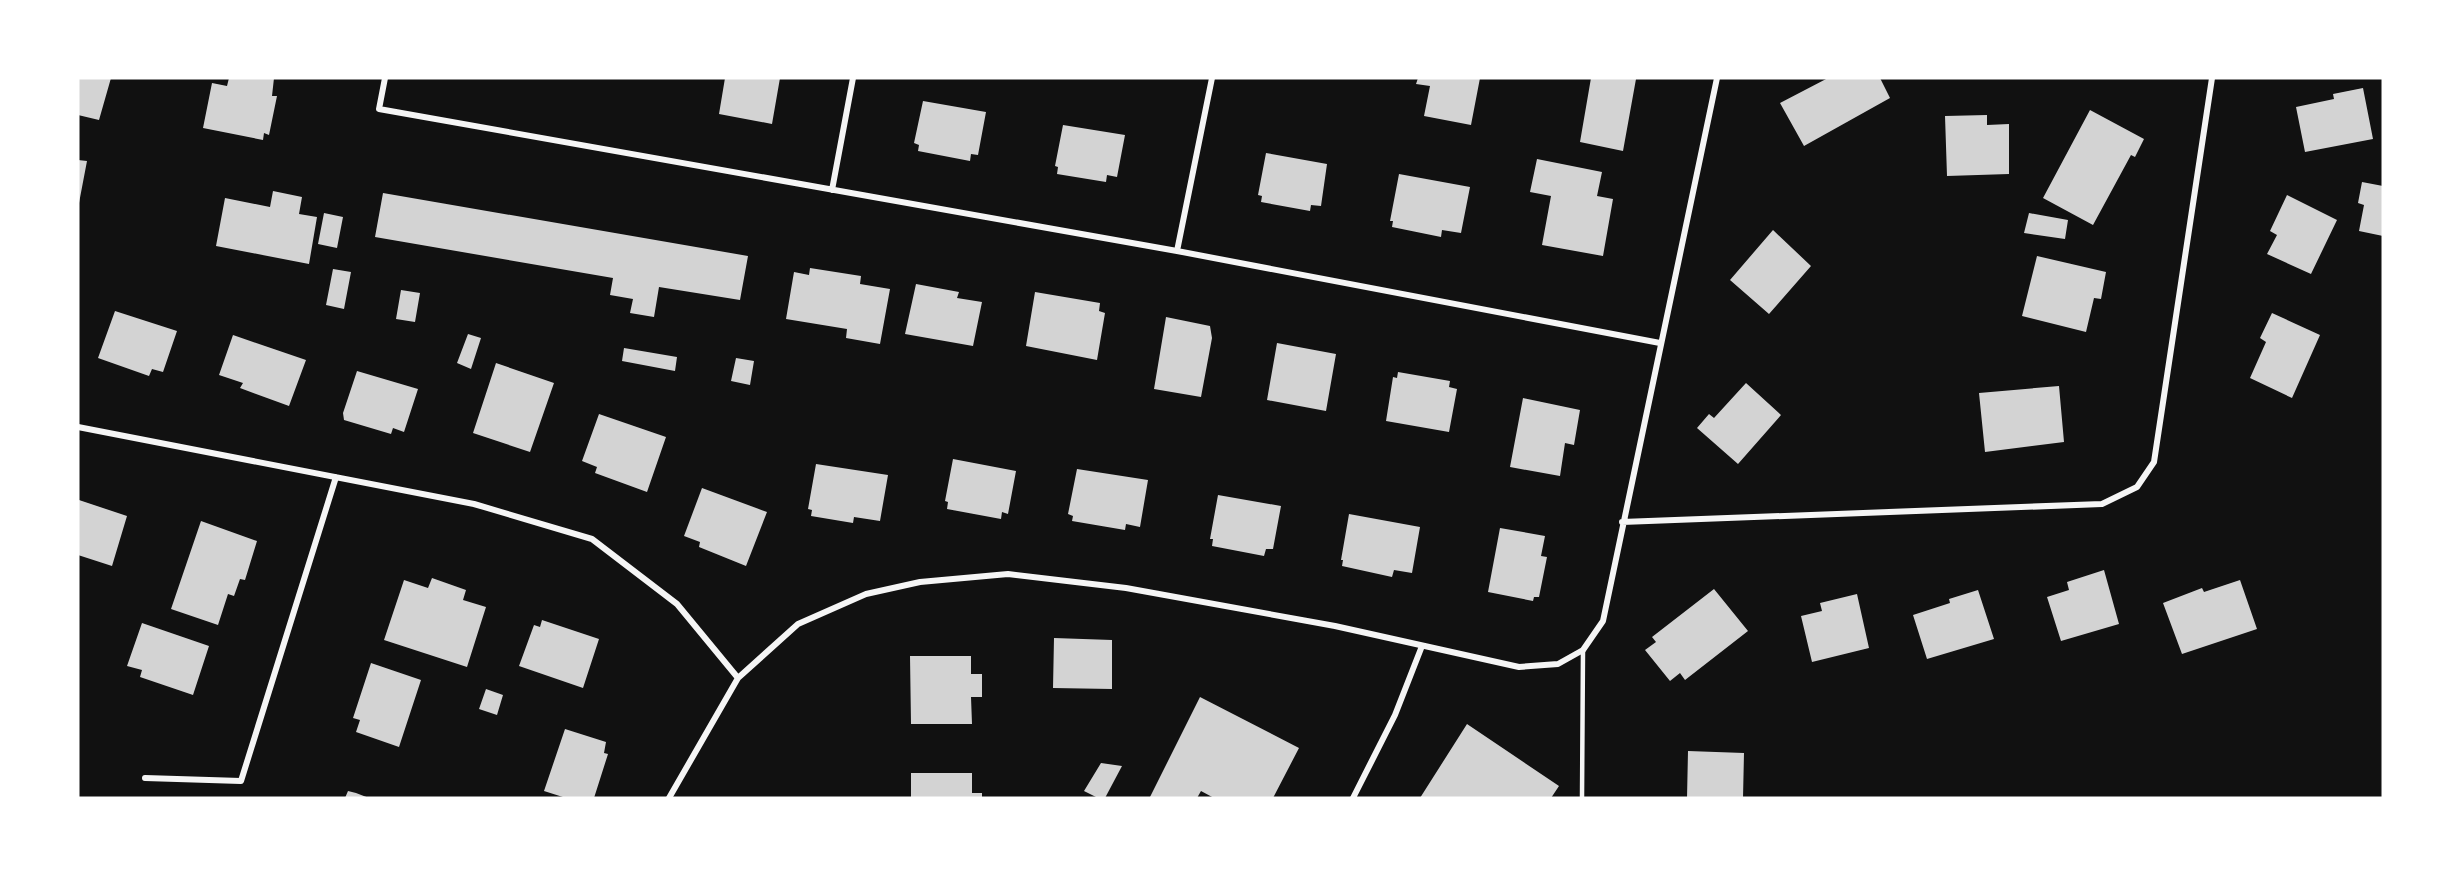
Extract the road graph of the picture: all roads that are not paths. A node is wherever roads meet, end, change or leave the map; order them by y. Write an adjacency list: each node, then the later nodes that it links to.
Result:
1 (385, 78): 6 (street)
2 (853, 78): 6 (street)
3 (1212, 78): 7 (street)
4 (1717, 78): 8 (street)
5 (2212, 78): 11 (street)
6 (832, 190): 7 (street)
7 (1177, 251): 8 (street)
8 (1660, 343): 11 (street)
9 (78, 427): 10 (street)
10 (336, 477): 14 (street); 15 (street)
11 (1622, 522): 13 (street)
12 (1422, 646): 13 (street); 14 (street); 17 (street)
13 (1583, 650): 18 (lane)
14 (738, 678): 16 (street)
15 (145, 778)
16 (669, 798)
17 (1353, 798)
18 (1582, 798)

